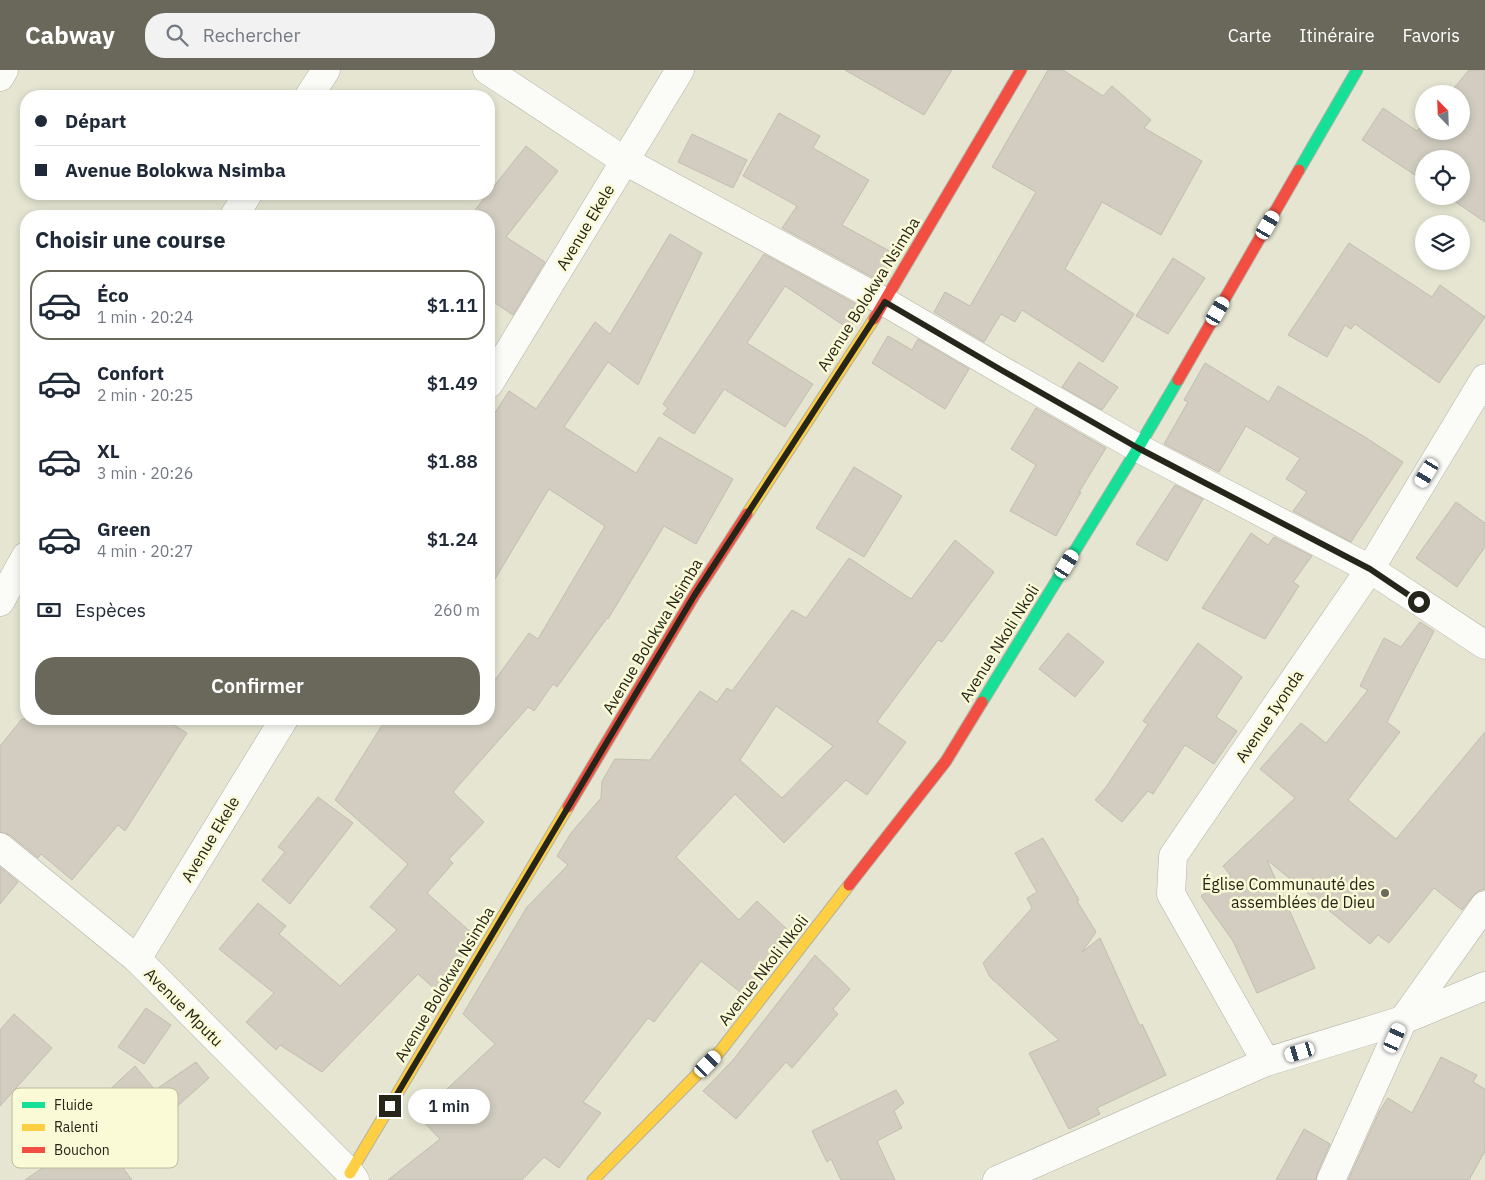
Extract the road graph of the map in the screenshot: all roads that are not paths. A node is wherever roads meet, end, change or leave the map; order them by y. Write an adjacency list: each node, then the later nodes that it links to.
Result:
1 (4, 70): 7 (street)
2 (326, 70): 8 (street)
3 (487, 70): 9 (street)
4 (680, 70): 9 (street, Avenue Ekele)
5 (1021, 70): 10 (street, Avenue Bolokwa Nsimba)
6 (1358, 70): 13 (street, Avenue Nkoli Nkoli)
7 (0, 77)
8 (313, 90)
9 (625, 161): 10 (street); 11 (street, Avenue Ekele)
10 (885, 302): 13 (street); 25 (street, Avenue Bolokwa Nsimba)
11 (495, 374)
12 (1485, 378): 15 (street, Avenue Iyonda)
13 (1138, 448): 15 (street); 26 (street, Avenue Nkoli Nkoli)
14 (20, 567): 16 (street)
15 (1370, 569): 17 (street); 24 (street, Avenue Iyonda)
16 (0, 602)
17 (1485, 645)
18 (280, 725): 21 (street, Avenue Ekele)
19 (0, 847): 21 (street, Avenue Mputu)
20 (1485, 905): 23 (street)
21 (137, 959): 25 (street, Avenue Mputu)
22 (1485, 986): 23 (street)
23 (1403, 1020): 24 (street); 28 (street)
24 (1266, 1062): 27 (street)
25 (352, 1176)
26 (593, 1180)
27 (997, 1180)
28 (1331, 1180)

